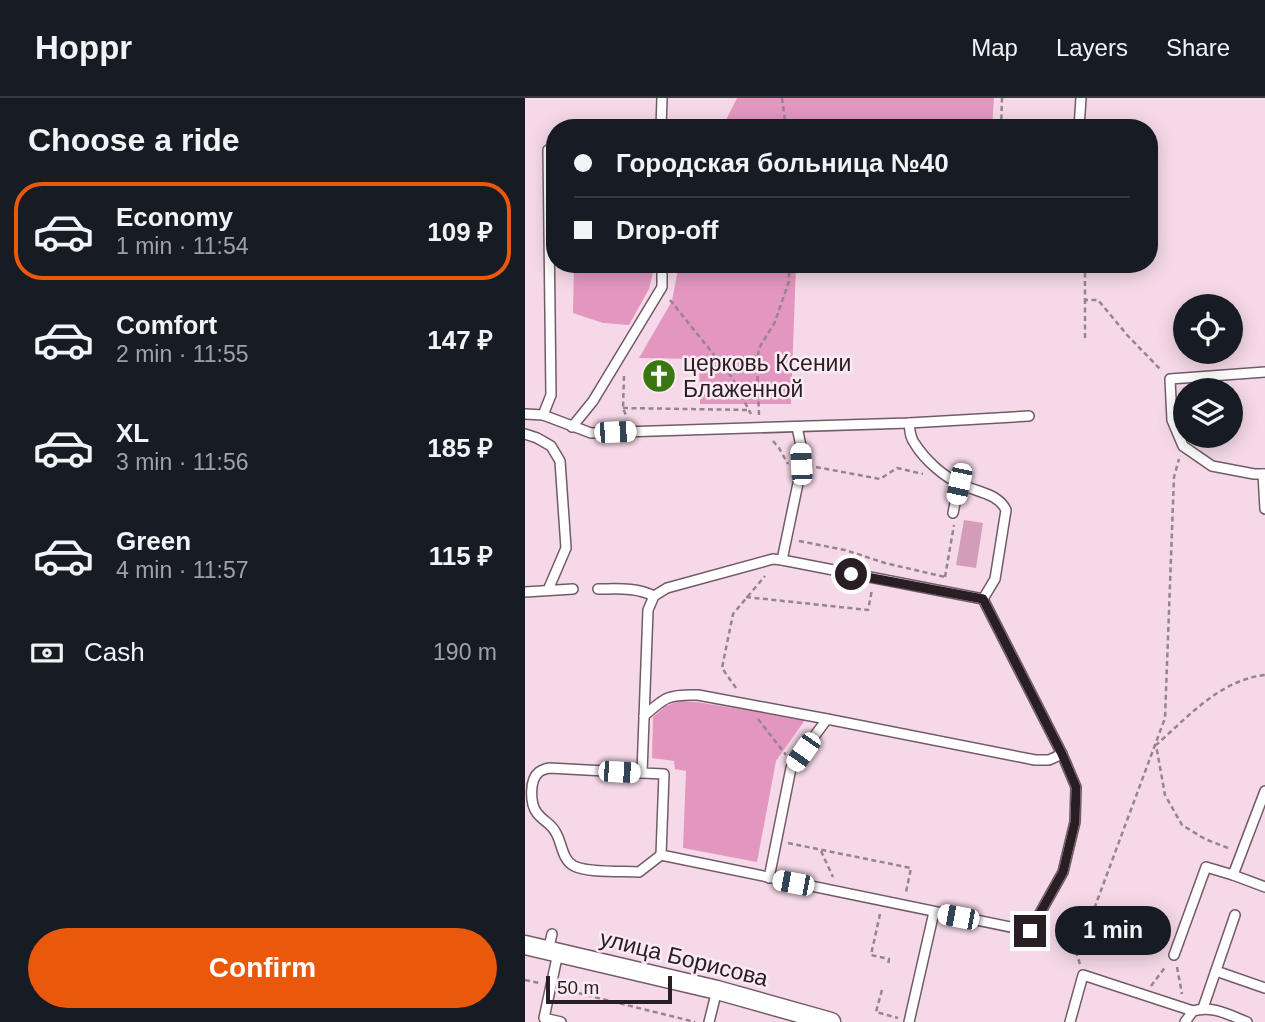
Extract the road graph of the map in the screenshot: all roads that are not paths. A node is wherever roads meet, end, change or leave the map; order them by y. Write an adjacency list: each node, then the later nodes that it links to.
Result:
1 (662, 98): 3 (lane)
2 (1081, 98): 4 (lane)
3 (661, 119)
4 (1080, 119)
5 (550, 273): 9 (lane)
6 (662, 273): 12 (lane)
7 (1265, 372): 15 (lane)
8 (525, 414): 9 (lane)
9 (543, 415): 12 (lane)
10 (1029, 416): 11 (lane)
11 (909, 423): 13 (lane); 16 (lane)
12 (572, 427): 13 (lane)
13 (797, 427): 19 (lane)
14 (525, 435): 22 (lane)
15 (1264, 474): 17 (lane)
16 (959, 484): 18 (lane); 25 (lane)
17 (1265, 509)
18 (953, 513)
19 (782, 560): 24 (lane); 25 (lane)
20 (573, 589): 22 (lane)
21 (598, 589): 24 (lane)
22 (548, 590): 23 (lane)
23 (525, 593)
24 (654, 596): 26 (lane)
25 (983, 599): 28 (lane)
26 (643, 716): 27 (lane); 29 (lane)
27 (827, 719): 28 (lane); 33 (lane)
28 (1062, 754): 35 (lane)
29 (642, 773): 31 (lane); 31 (lane)
30 (1265, 791): 32 (lane)
31 (661, 855): 33 (lane)
32 (1233, 874): 34 (lane); 39 (lane)
33 (769, 878): 35 (lane)
34 (1265, 887)
35 (933, 912): 45 (lane)
36 (1235, 915): 40 (lane)
37 (525, 945): 38 (street, улица Борисова)
38 (553, 946): 42 (street, улица Борисова); 46 (lane)
39 (1174, 955)
40 (1216, 971): 41 (lane); 43 (lane)
41 (1265, 988)
42 (717, 990): 47 (lane); 48 (street, улица Борисова)
43 (1203, 1008): 44 (lane); 51 (lane)
44 (1189, 1009): 49 (lane); 50 (lane)
45 (909, 1021)
46 (561, 1022)
47 (709, 1022)
48 (831, 1022)
49 (1070, 1022)
50 (1185, 1022)
51 (1247, 1022)

